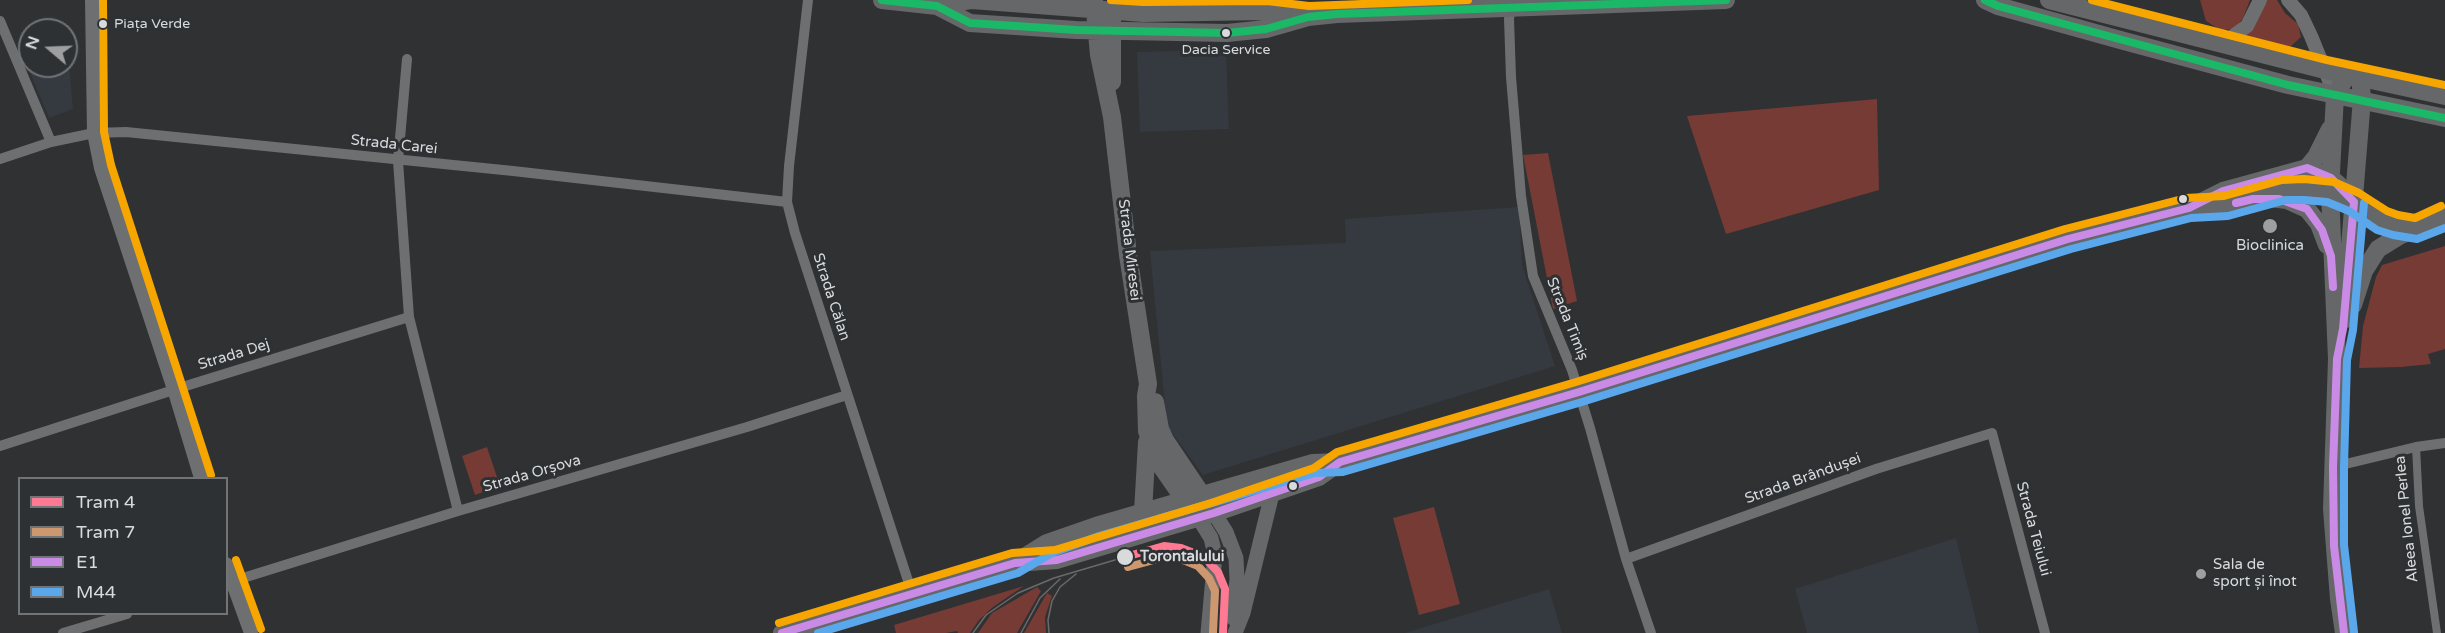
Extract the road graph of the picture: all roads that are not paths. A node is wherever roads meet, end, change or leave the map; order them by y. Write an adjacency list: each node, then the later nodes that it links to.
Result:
1 (92, 0): 28 (street)
2 (808, 0): 35 (street, Strada Călan)
3 (882, 0): 14 (main road)
4 (1726, 0): 11 (main road)
5 (1986, 0): 23 (main road)
6 (2049, 0): 15 (main road)
7 (2080, 0): 15 (main road)
8 (2260, 0): 19 (street)
9 (2289, 0): 21 (street)
10 (1049, 3): 12 (main road); 14 (main road)
11 (1511, 3): 13 (main road); 46 (street, Strada Timiș)
12 (1103, 5): 16 (main road); 18 (main road, Strada Miresei)
13 (1460, 5): 16 (main road)
14 (937, 6): 18 (main road)
15 (2110, 14): 19 (main road)
16 (1308, 17): 18 (main road)
17 (0, 21): 29 (street)
18 (1105, 31): 44 (main road, Strada Miresei)
19 (2222, 44): 21 (main road)
20 (407, 59): 31 (street)
21 (2325, 70): 22 (main road); 23 (street)
22 (2355, 75): 23 (main road); 24 (main road); 25 (main road)
23 (2335, 95): 25 (main road); 27 (main road)
24 (2445, 96)
25 (2362, 99): 26 (main road); 36 (main road)
26 (2445, 118)
27 (2333, 122): 32 (main road); 33 (main road)
28 (94, 133): 29 (street, Strada Carei); 31 (street, Strada Carei); 45 (street)
29 (51, 142): 30 (street, Strada Carei)
30 (0, 159)
31 (398, 160): 35 (street, Strada Carei); 41 (street)
32 (2307, 168): 33 (main road); 37 (main road)
33 (2331, 185): 34 (main road); 36 (main road); 40 (main road)
34 (2253, 199): 37 (main road); 40 (main road)
35 (787, 202): 47 (street, Strada Călan)
36 (2354, 202): 39 (main road); 42 (main road)
37 (2189, 208): 46 (main road)
38 (2445, 216): 39 (main road)
39 (2416, 229): 42 (main road)
40 (2331, 256): 43 (main road)
41 (409, 317): 45 (street, Strada Dej); 58 (street)
42 (2343, 329): 43 (main road)
43 (2337, 359): 54 (main road)
44 (1148, 384): 48 (main road, Strada Miresei); 57 (main road, Strada Miresei)
45 (174, 389): 51 (street, Strada Dej); 55 (street)
46 (1579, 392): 53 (main road); 61 (street, Strada Timiș)
47 (847, 395): 58 (street, Strada Orșova); 64 (street, Strada Călan)
48 (1147, 431): 57 (main road, Strada Miresei); 59 (main road)
49 (1992, 433): 61 (street, Strada Brândușei); 73 (street, Strada Teiului)
50 (2445, 443): 52 (street)
51 (0, 446)
52 (2416, 447): 54 (street, Aleea Ionel Perlea); 75 (street, Aleea Ionel Perlea)
53 (1340, 462): 56 (main road); 57 (main road)
54 (2333, 467): 74 (main road)
55 (201, 477)
56 (1272, 494): 60 (main road); 71 (main road)
57 (1193, 498): 59 (main road); 60 (main road, Strada Miresei)
58 (458, 511): 63 (street, Strada Orșova)
59 (1143, 512): 62 (main road)
60 (1206, 515): 62 (main road); 69 (main road); 70 (main road)
61 (1626, 559): 72 (street, Strada Timiș)
62 (1016, 562): 64 (main road)
63 (229, 583): 67 (street)
64 (912, 593): 68 (main road)
65 (124, 615): 66 (street)
66 (63, 633)
67 (251, 633)
68 (782, 633)
69 (1208, 633)
70 (1230, 633)
71 (1235, 633)
72 (1651, 633)
73 (2045, 633)
74 (2344, 633)
75 (2437, 633)

